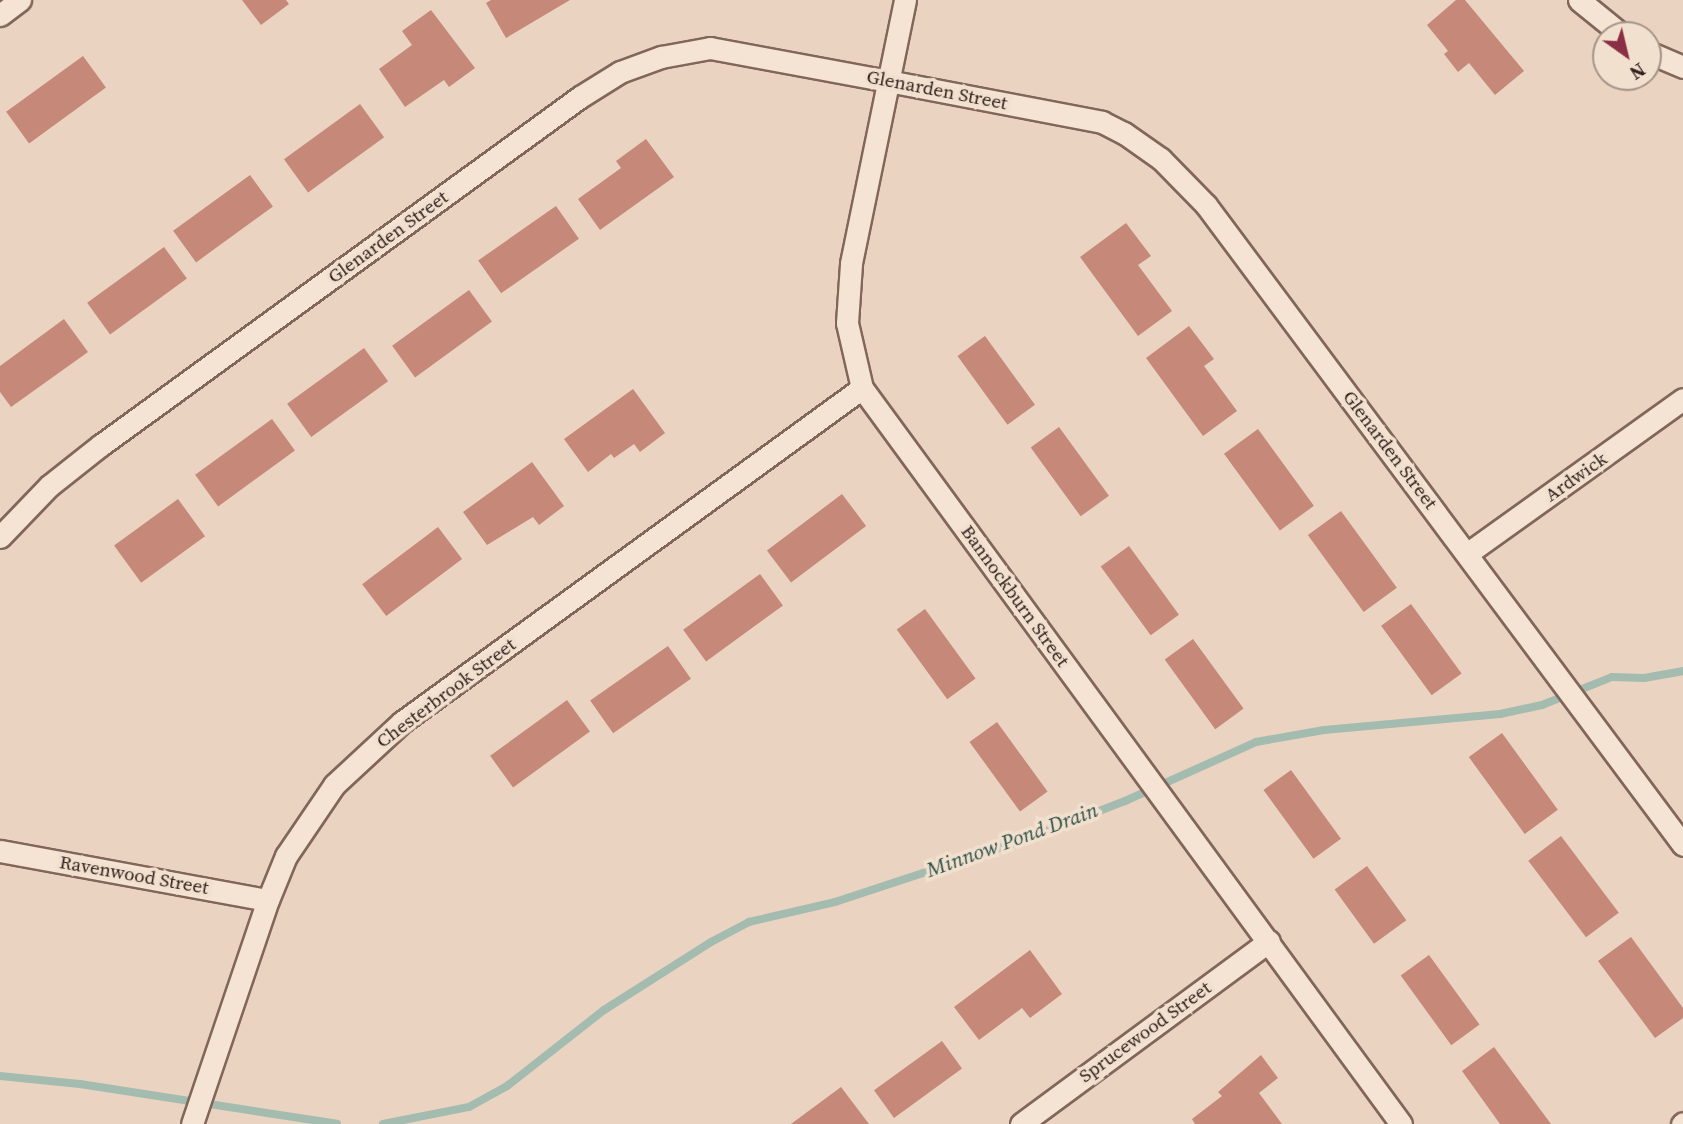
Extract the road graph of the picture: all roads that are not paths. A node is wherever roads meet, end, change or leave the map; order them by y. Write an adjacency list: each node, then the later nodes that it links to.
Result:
1 (20, 0): 4 (street)
2 (905, 0): 8 (street, Bannockburn Street)
3 (1579, 0): 5 (street)
4 (0, 15)
5 (1605, 21)
6 (1662, 58): 7 (street)
7 (1683, 67)
8 (888, 80): 9 (street, Bannockburn Street); 11 (street, Glenarden Street); 12 (street, Glenarden Street)
9 (862, 388): 15 (street, Chesterbrook Street); 16 (street, Bannockburn Street)
10 (1683, 399): 12 (street, Ardwick)
11 (0, 537)
12 (1468, 553): 13 (street, Glenarden Street)
13 (1683, 845)
14 (0, 851): 15 (street, Ravenwood Street)
15 (268, 900): 17 (street, Chesterbrook Street)
16 (1269, 941): 18 (street, Sprucewood Street); 19 (street, Bannockburn Street)
17 (192, 1124)
18 (1021, 1124)
19 (1401, 1124)

